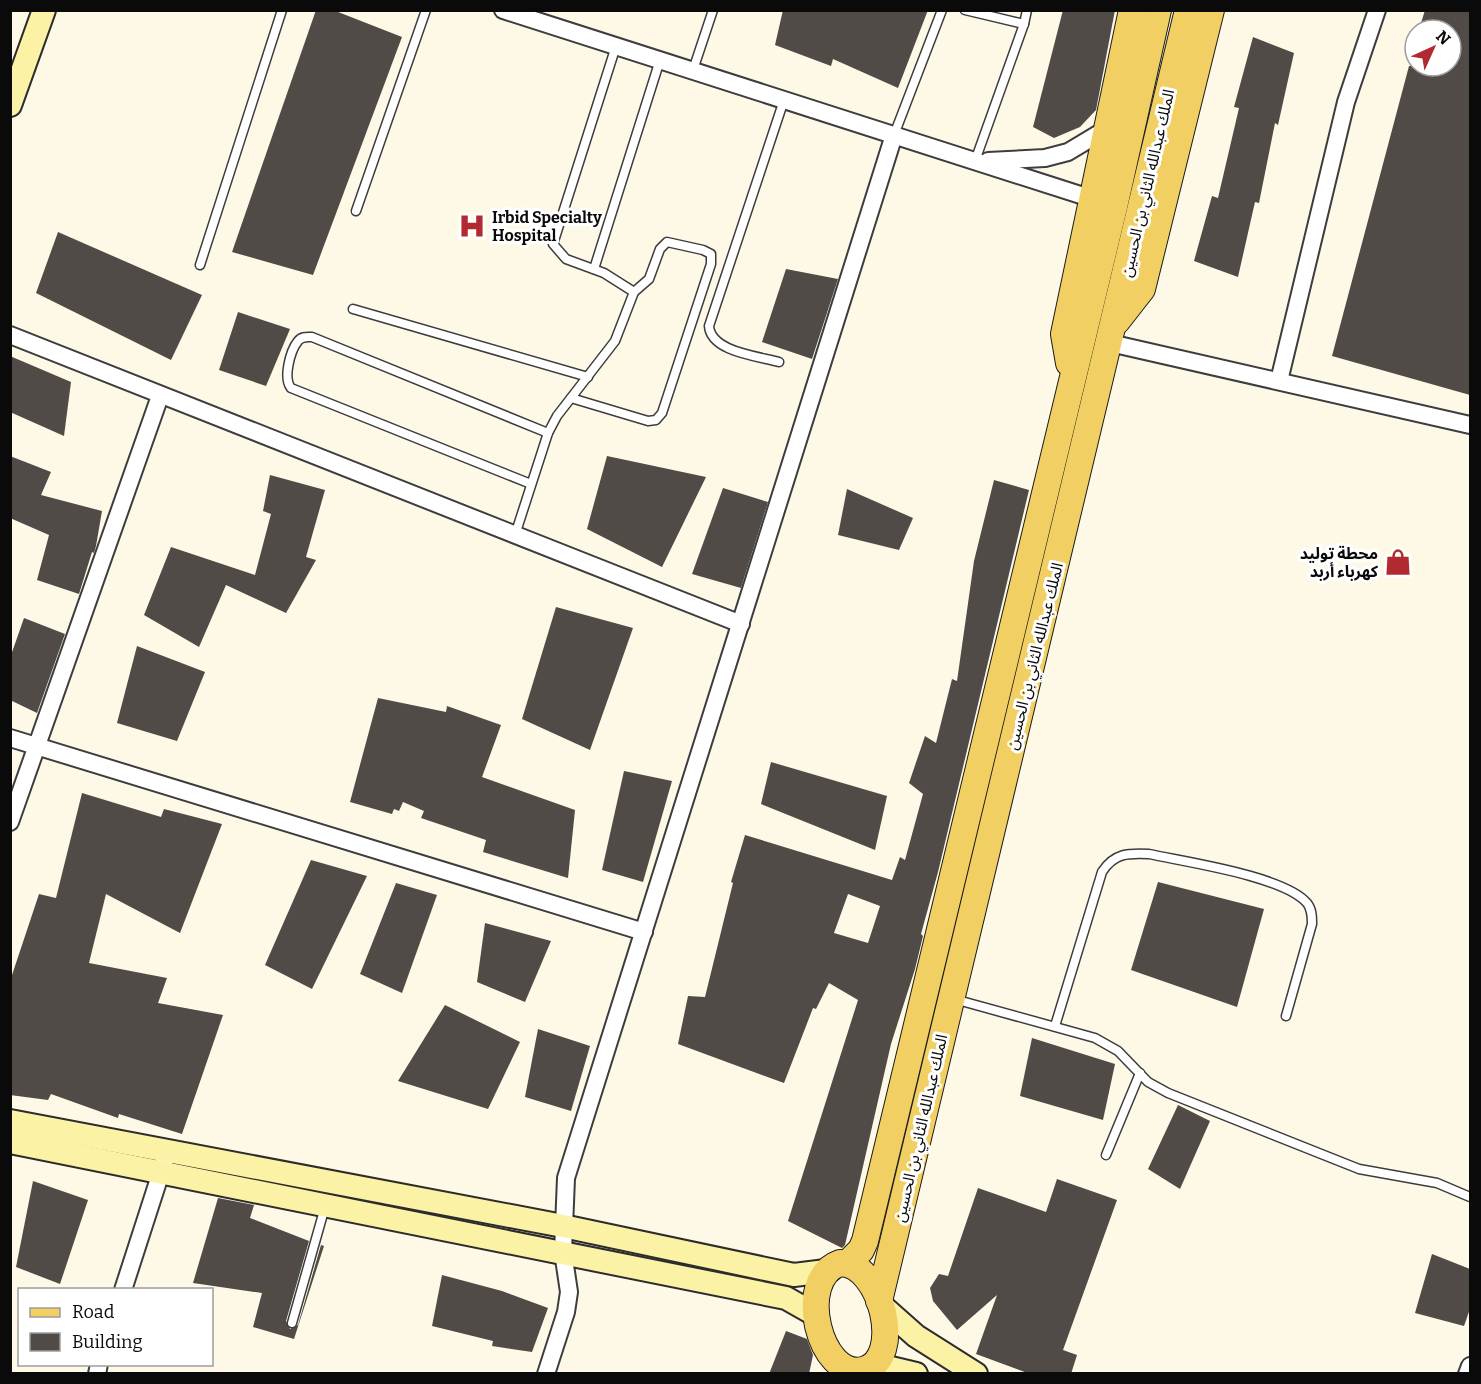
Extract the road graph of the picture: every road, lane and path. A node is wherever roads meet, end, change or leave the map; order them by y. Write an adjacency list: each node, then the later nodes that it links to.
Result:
1 (44, 10): 20 (street)
2 (282, 10): 26 (lane)
3 (426, 10): 25 (lane)
4 (503, 10): 14 (street)
5 (713, 10): 18 (lane)
6 (942, 10): 22 (lane)
7 (965, 10): 15 (lane)
8 (1027, 10): 15 (lane)
9 (1132, 10): 21 (main road)
10 (1158, 10): 33 (main road, الملك عبدالله الثاني بن الحسين)
11 (1188, 10): 30 (main road, الملك عبدالله الثاني بن الحسين)
12 (1211, 10): 30 (main road)
13 (1377, 10): 35 (street)
14 (546, 17): 16 (street)
15 (1024, 24): 23 (lane)
16 (616, 46): 17 (street); 27 (lane)
17 (660, 60): 18 (street); 27 (lane)
18 (693, 70): 19 (street)
19 (784, 100): 22 (street); 32 (lane)
20 (10, 105)
21 (1108, 128): 23 (street); 24 (main road)
22 (894, 135): 23 (street); 42 (street)
23 (975, 161): 24 (street)
24 (1093, 199): 33 (main road)
25 (356, 212)
26 (200, 265)
27 (594, 269): 28 (lane)
28 (634, 292): 34 (lane); 37 (lane)
29 (353, 309): 34 (lane)
30 (1111, 334): 35 (street); 47 (main road, الملك عبدالله الثاني بن الحسين)
31 (10, 335): 36 (street)
32 (779, 362)
33 (1072, 374): 60 (main road, الملك عبدالله الثاني بن الحسين)
34 (588, 377): 37 (lane)
35 (1279, 381): 38 (street)
36 (160, 396): 41 (street); 44 (street)
37 (571, 398): 39 (lane)
38 (1470, 425)
39 (548, 433): 40 (lane); 40 (lane)
40 (531, 484): 41 (lane)
41 (515, 535): 42 (street)
42 (741, 624): 46 (street)
43 (10, 738): 44 (street)
44 (38, 746): 45 (street); 46 (street)
45 (10, 822)
46 (644, 932): 58 (street)
47 (950, 998): 49 (lane); 62 (main road, الملك عبدالله الثاني بن الحسين)
48 (1286, 1016): 49 (lane)
49 (1055, 1026): 50 (lane)
50 (1140, 1073): 54 (lane); 56 (lane)
51 (10, 1121): 53 (street)
52 (10, 1143): 55 (street)
53 (169, 1151): 55 (street); 58 (street)
54 (1106, 1155)
55 (161, 1173): 57 (street); 61 (street)
56 (1470, 1197)
57 (326, 1204): 59 (street); 64 (lane)
58 (563, 1226): 59 (street); 60 (street)
59 (563, 1252): 63 (street); 68 (street)
60 (837, 1267): 62 (main road); 63 (main road)
61 (124, 1288)
62 (880, 1303): 67 (main road); 70 (street)
63 (816, 1315): 65 (main road)
64 (292, 1323)
65 (826, 1361): 67 (main road)
66 (1470, 1366): 71 (street)
67 (861, 1369): 69 (street)
68 (546, 1374)
69 (916, 1374)
70 (976, 1374)
71 (1467, 1374)

